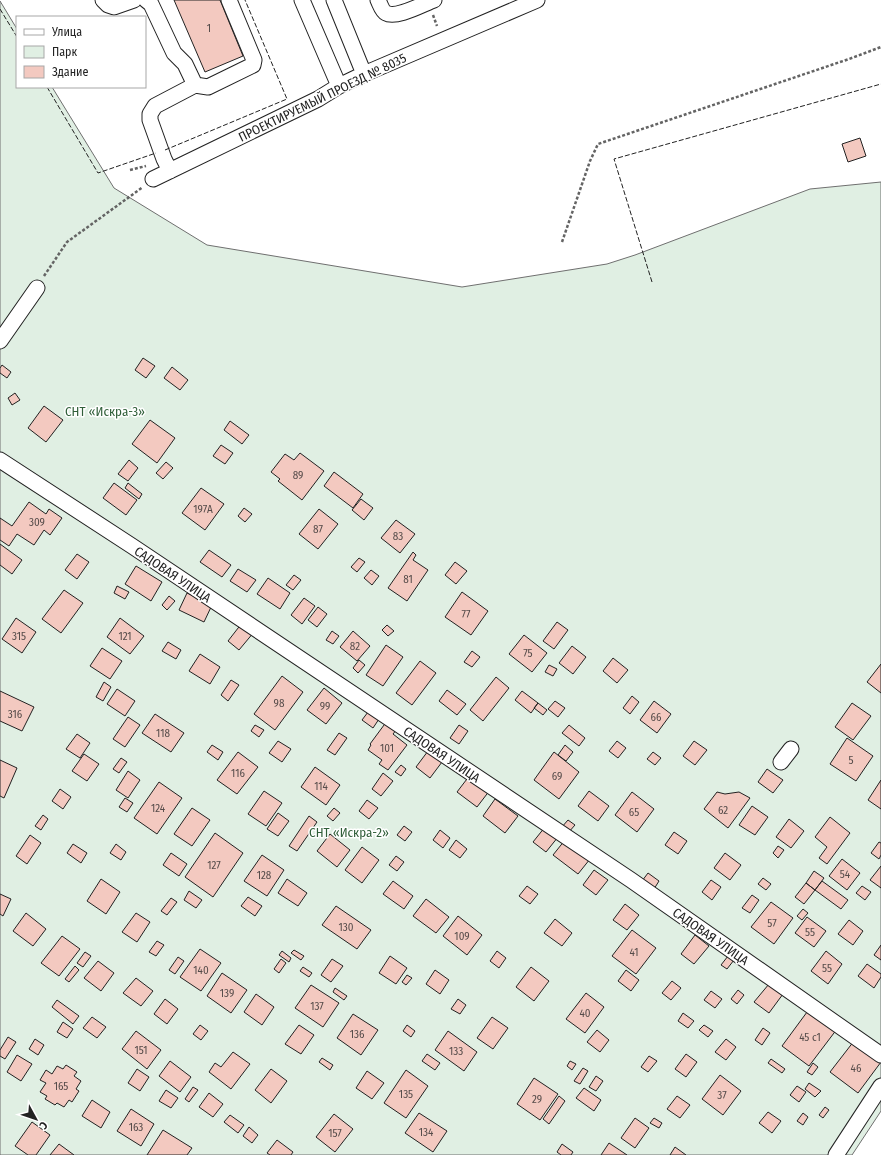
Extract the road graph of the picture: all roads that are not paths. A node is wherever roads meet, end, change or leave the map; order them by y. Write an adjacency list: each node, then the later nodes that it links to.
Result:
1 (103, 0): 2 (street)
2 (134, 0)
3 (146, 0): 11 (street)
4 (229, 0): 11 (street)
5 (302, 0): 12 (street)
6 (334, 0): 10 (street)
7 (378, 0): 8 (street)
8 (434, 0)
9 (537, 0): 10 (street, ПРОЕКТИРУЕМЫЙ ПРОЕЗД № 8035)
10 (364, 74): 12 (street, ПРОЕКТИРУЕМЫЙ ПРОЕЗД № 8035)
11 (196, 85): 13 (street)
12 (338, 86): 13 (street, ПРОЕКТИРУЕМЫЙ ПРОЕЗД № 8035)
13 (167, 165): 14 (street, ПРОЕКТИРУЕМЫЙ ПРОЕЗД № 8035)
14 (153, 179)
15 (37, 288): 16 (street)
16 (0, 341)
17 (0, 460): 20 (street, САДОВАЯ УЛИЦА)
18 (792, 749): 19 (street)
19 (781, 762)
20 (881, 1055)
21 (881, 1086): 22 (street)
22 (836, 1155)

